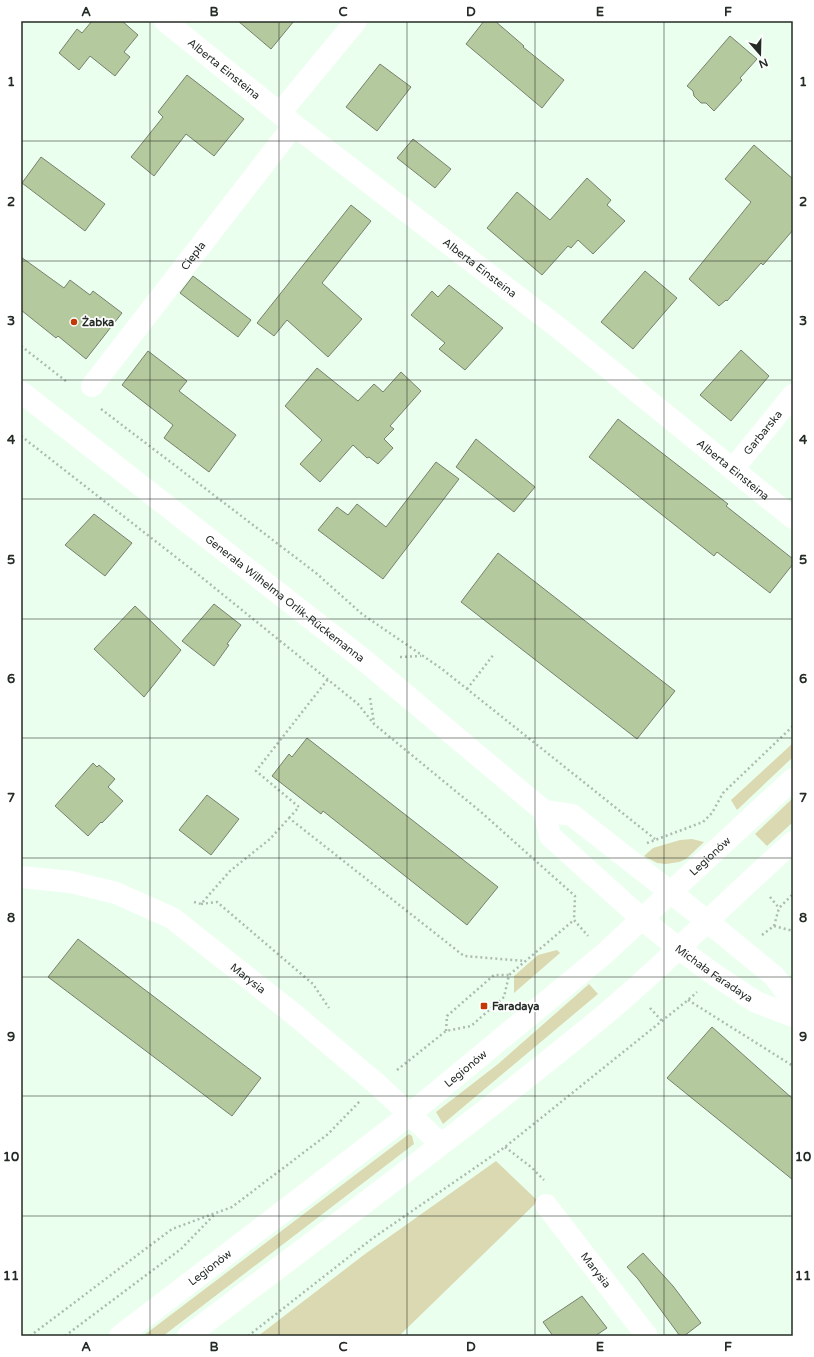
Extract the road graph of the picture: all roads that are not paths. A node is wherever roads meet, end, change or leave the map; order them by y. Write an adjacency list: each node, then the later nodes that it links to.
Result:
1 (165, 21): 3 (street, Alberta Einsteina)
2 (356, 21): 3 (street, Ciepła)
3 (287, 119): 6 (street, Ciepła); 7 (street, Alberta Einsteina)
4 (21, 392): 10 (street, Generała Wilhelma Orlik-Rückemanna)
5 (793, 395): 7 (street, Garbarska)
6 (95, 396)
7 (733, 469): 8 (street, Alberta Einsteina)
8 (793, 518)
9 (793, 779): 13 (street, Legionów)
10 (544, 811): 13 (street); 14 (street)
11 (793, 842): 15 (street)
12 (21, 877): 19 (street, Marysia)
13 (670, 893): 14 (street, Legionów); 15 (street)
14 (642, 919): 16 (street, Michała Faradaya); 19 (street, Legionów)
15 (707, 921): 16 (street); 17 (street)
16 (678, 948): 18 (street, Michała Faradaya); 20 (street)
17 (793, 1001)
18 (793, 1016)
19 (409, 1115): 20 (street, Marysia); 22 (street, Legionów)
20 (441, 1144): 23 (street)
21 (546, 1205): 24 (street, Marysia)
22 (120, 1336)
23 (188, 1336)
24 (646, 1336)

